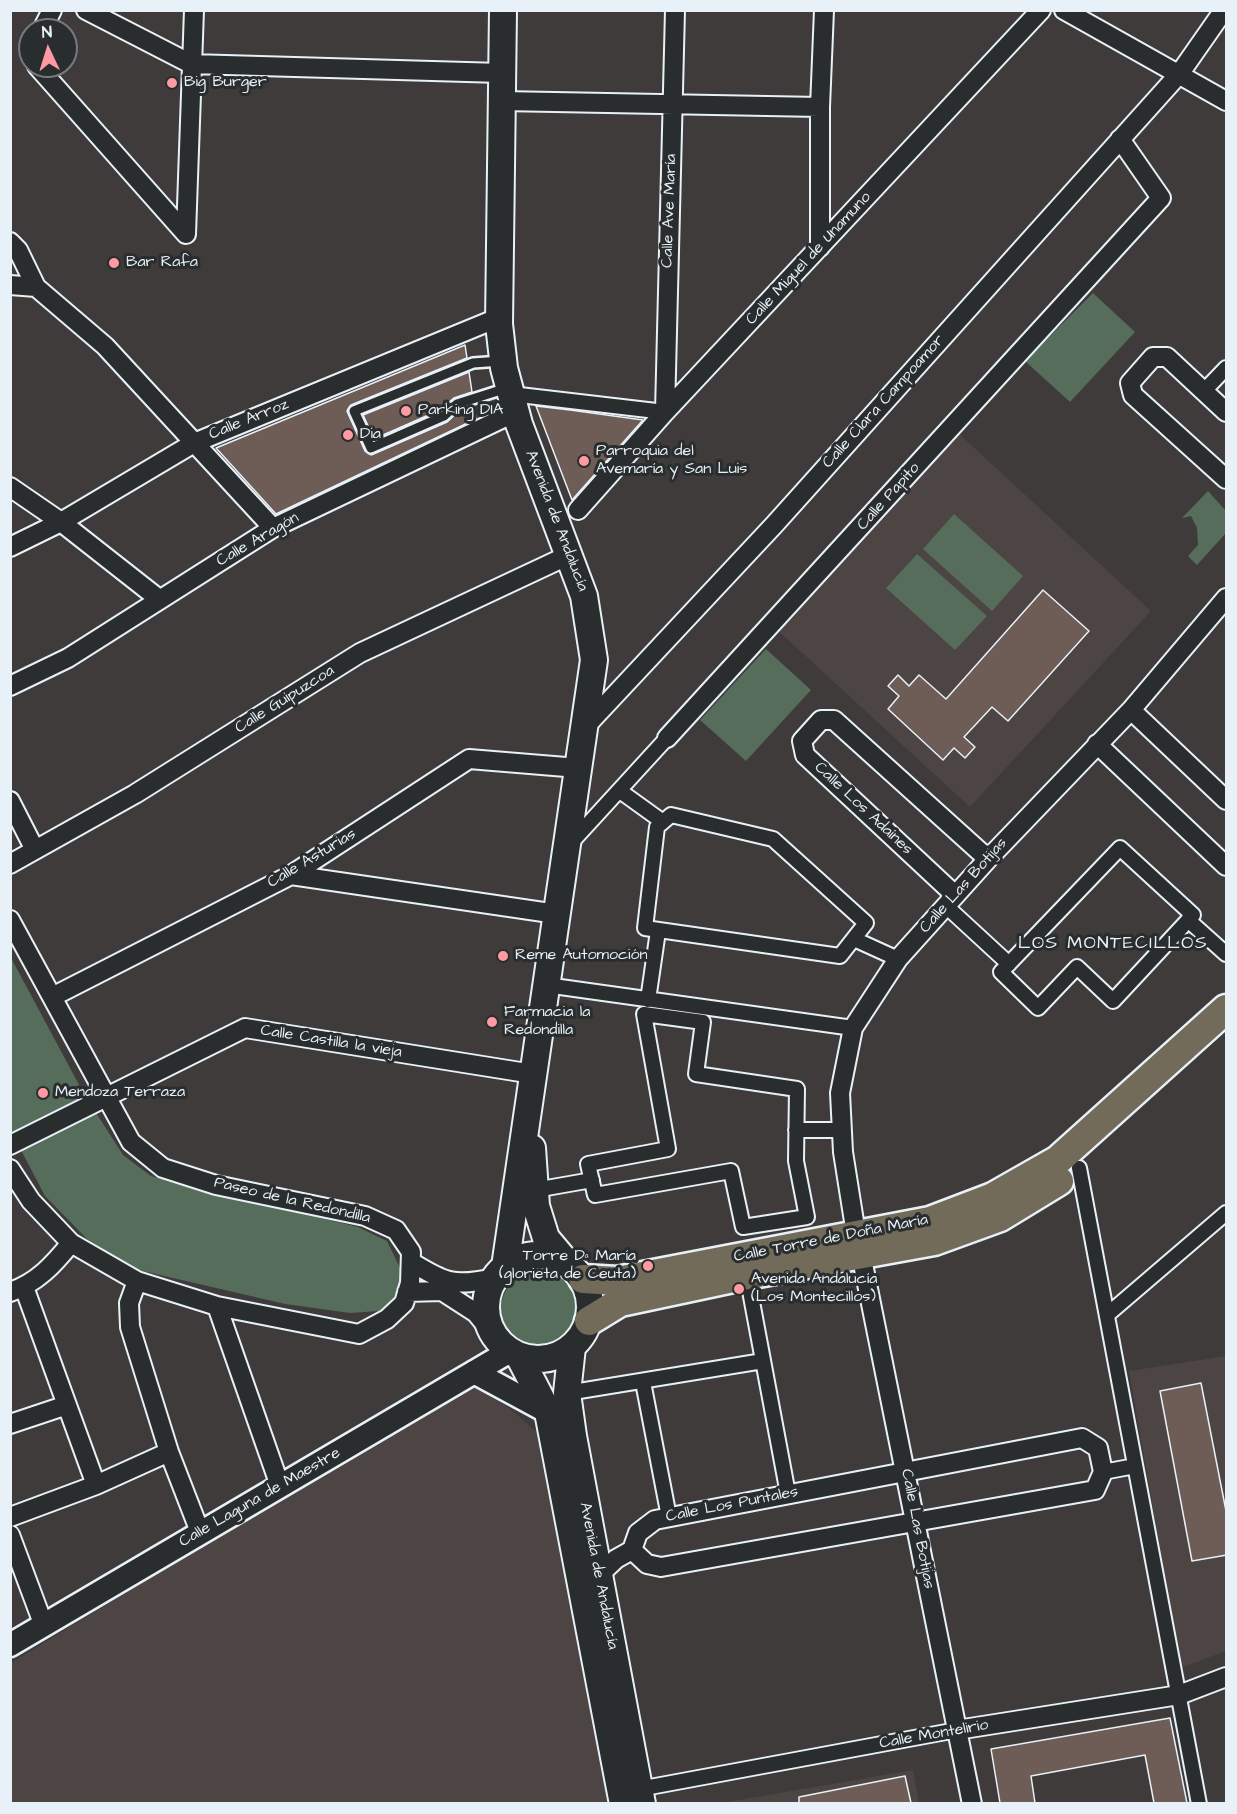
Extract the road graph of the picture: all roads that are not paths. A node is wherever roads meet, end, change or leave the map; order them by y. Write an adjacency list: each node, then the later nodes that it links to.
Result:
1 (86, 10): 9 (street)
2 (194, 10): 9 (street)
3 (503, 10): 10 (main road, Avenida de Andalucía)
4 (675, 10): 16 (street, Calle Ave María)
5 (824, 10): 17 (street)
6 (1041, 10): 20 (street, Calle Miguel de Unamuno)
7 (1064, 10): 11 (street)
8 (1224, 10): 11 (street, Calle Clara Campoamor)
9 (191, 64): 10 (street); 12 (street)
10 (501, 73): 14 (main road, Avenida de Andalucía)
11 (1180, 73): 13 (street); 15 (street); 18 (street, Calle Clara Campoamor)
12 (48, 78)
13 (1227, 91)
14 (501, 101): 16 (street); 23 (main road, Avenida de Andalucía)
15 (1227, 101)
16 (673, 105): 17 (street); 28 (street, Calle Ave María)
17 (820, 107): 20 (street)
18 (1120, 140): 42 (street, Calle Clara Campoamor); 43 (street, Calle Papito)
19 (10, 242): 22 (street)
20 (820, 247): 28 (street, Calle Miguel de Unamuno)
21 (10, 285): 22 (street)
22 (36, 287): 30 (street)
23 (500, 317): 24 (main road, Avenida de Andalucía); 30 (street, Calle Arroz)
24 (504, 361): 27 (main road, Avenida de Andalucía); 27 (lane)
25 (1227, 368): 26 (street)
26 (1204, 391): 29 (street); 31 (street)
27 (512, 398): 28 (street); 35 (street, Calle Aragón); 37 (main road, Avenida de Andalucía)
28 (665, 412): 33 (street, Calle Miguel de Unamuno)
29 (1227, 412)
30 (194, 443): 34 (street, Calle Arroz); 35 (street)
31 (1227, 479)
32 (10, 487): 34 (street)
33 (578, 510)
34 (61, 522): 36 (street, Calle Arroz); 39 (street)
35 (273, 528): 39 (street, Calle Aragón)
36 (10, 547)
37 (569, 555): 42 (main road, Avenida de Andalucía); 51 (street, Calle Guipuzcoa)
38 (1227, 598): 41 (street, Calle Las Botijas)
39 (159, 599): 40 (street, Calle Aragón)
40 (10, 686)
41 (1131, 710): 44 (street, Calle Las Botijas); 47 (street)
42 (584, 728): 45 (main road, Avenida de Andalucía)
43 (667, 738): 46 (street, Calle Papito)
44 (1097, 744): 52 (street, Calle Las Botijas); 54 (street)
45 (578, 768): 50 (main road, Avenida de Andalucía); 55 (street, Calle Asturias)
46 (620, 790): 49 (street); 50 (street, Calle Papito)
47 (1227, 800)
48 (10, 801): 51 (street)
49 (663, 822): 60 (street); 61 (street)
50 (568, 847): 57 (main road, Avenida de Andalucía)
51 (35, 850): 53 (street, Calle Guipuzcoa)
52 (988, 859): 56 (street, Calle Las Botijas); 56 (street, Calle Los Adaínes)
53 (10, 864)
54 (1227, 866)
55 (291, 875): 57 (street); 66 (street, Calle Asturias)
56 (951, 901): 63 (street, Calle Las Botijas); 64 (street)
57 (556, 914): 65 (main road, Avenida de Andalucía)
58 (10, 920): 66 (street, Paseo de la Redondilla)
59 (1188, 920): 62 (street); 64 (street); 64 (street)
60 (658, 930): 61 (street); 67 (street)
61 (854, 939): 63 (street)
62 (1227, 954)
63 (898, 959): 71 (street, Calle Las Botijas)
64 (1010, 964)
65 (546, 986): 67 (street); 73 (main road, Avenida de Andalucía)
66 (52, 997): 74 (street, Paseo de la Redondilla)
67 (648, 1000): 68 (street)
68 (680, 1004): 70 (street); 71 (street)
69 (1227, 1009): 86 (main road, Calle Torre de Doña María)
70 (677, 1018): 76 (street); 81 (street)
71 (853, 1028): 77 (street, Calle Las Botijas)
72 (1227, 1032): 79 (main road, Calle Torre de Doña María)
73 (533, 1074): 74 (street, Calle Castilla la vieja); 75 (main road, Avenida de Andalucía)
74 (106, 1098): 78 (street, Calle Castilla la vieja); 87 (street, Paseo de la Redondilla)
75 (529, 1102): 82 (main road, Avenida de Andalucía); 89 (main road, Avenida de Andalucía)
76 (796, 1130): 77 (street); 84 (street)
77 (842, 1130): 86 (street, Calle Las Botijas)
78 (10, 1145)
79 (1079, 1168): 86 (main road, Calle Torre de Doña María); 95 (street)
80 (10, 1169): 85 (street)
81 (592, 1180): 82 (street); 84 (street)
82 (535, 1190): 88 (main road, Avenida de Andalucía)
83 (1227, 1213): 95 (street)
84 (778, 1236): 86 (main road, Calle Torre de Doña María); 88 (main road, Calle Torre de Doña María)
85 (71, 1243): 91 (street); 92 (street)
86 (859, 1244): 90 (main road, Calle Torre de Doña María); 108 (street, Calle Las Botijas)
87 (411, 1262): 89 (street); 93 (street)
88 (575, 1271): 89 (main road); 96 (main road)
89 (500, 1273): 97 (main road)
90 (747, 1275): 96 (main road, Calle Torre de Doña María); 99 (street)
91 (137, 1281): 94 (street); 106 (street)
92 (17, 1289): 103 (street)
93 (407, 1292): 94 (street); 97 (street)
94 (217, 1306): 111 (street)
95 (1107, 1315): 107 (street)
96 (589, 1321): 98 (main road)
97 (508, 1347): 98 (main road); 100 (street, Calle Laguna de Maestre); 104 (main road, Avenida de Andalucía)
98 (572, 1347): 102 (main road, Avenida de Andalucía)
99 (763, 1361): 101 (street); 112 (street)
100 (474, 1372): 104 (street); 111 (street, Calle Laguna de Maestre)
101 (644, 1382): 102 (street); 114 (street)
102 (567, 1393): 118 (main road, Avenida de Andalucía)
103 (68, 1405): 105 (street); 110 (street)
104 (548, 1413): 126 (main road, Avenida de Andalucía)
105 (10, 1424)
106 (169, 1452): 110 (street); 116 (street)
107 (1135, 1466): 109 (street); 124 (street)
108 (905, 1472): 109 (street, Calle Los Puntales); 112 (street, Calle Los Puntales); 115 (street, Calle Las Botijas)
109 (1103, 1472): 115 (street)
110 (96, 1485): 113 (street)
111 (280, 1486): 116 (street, Calle Laguna de Maestre)
112 (788, 1494): 114 (street, Calle Los Puntales)
113 (10, 1517)
114 (669, 1517): 119 (street, Calle Los Puntales)
115 (915, 1522): 119 (street); 125 (street, Calle Las Botijas)
116 (200, 1532): 121 (street, Calle Laguna de Maestre)
117 (10, 1535): 121 (street)
118 (591, 1539): 119 (street); 120 (main road, Avenida de Andalucía)
119 (632, 1550): 120 (street)
120 (598, 1576): 126 (main road, Avenida de Andalucía)
121 (44, 1626): 122 (street, Calle Laguna de Maestre)
122 (10, 1645)
123 (1227, 1677): 124 (street, Calle Montelirio)
124 (1179, 1695): 125 (street, Calle Montelirio); 128 (street)
125 (957, 1730): 126 (street, Calle Montelirio); 127 (street, Calle Las Botijas)
126 (635, 1799)
127 (972, 1803)
128 (1199, 1803)

